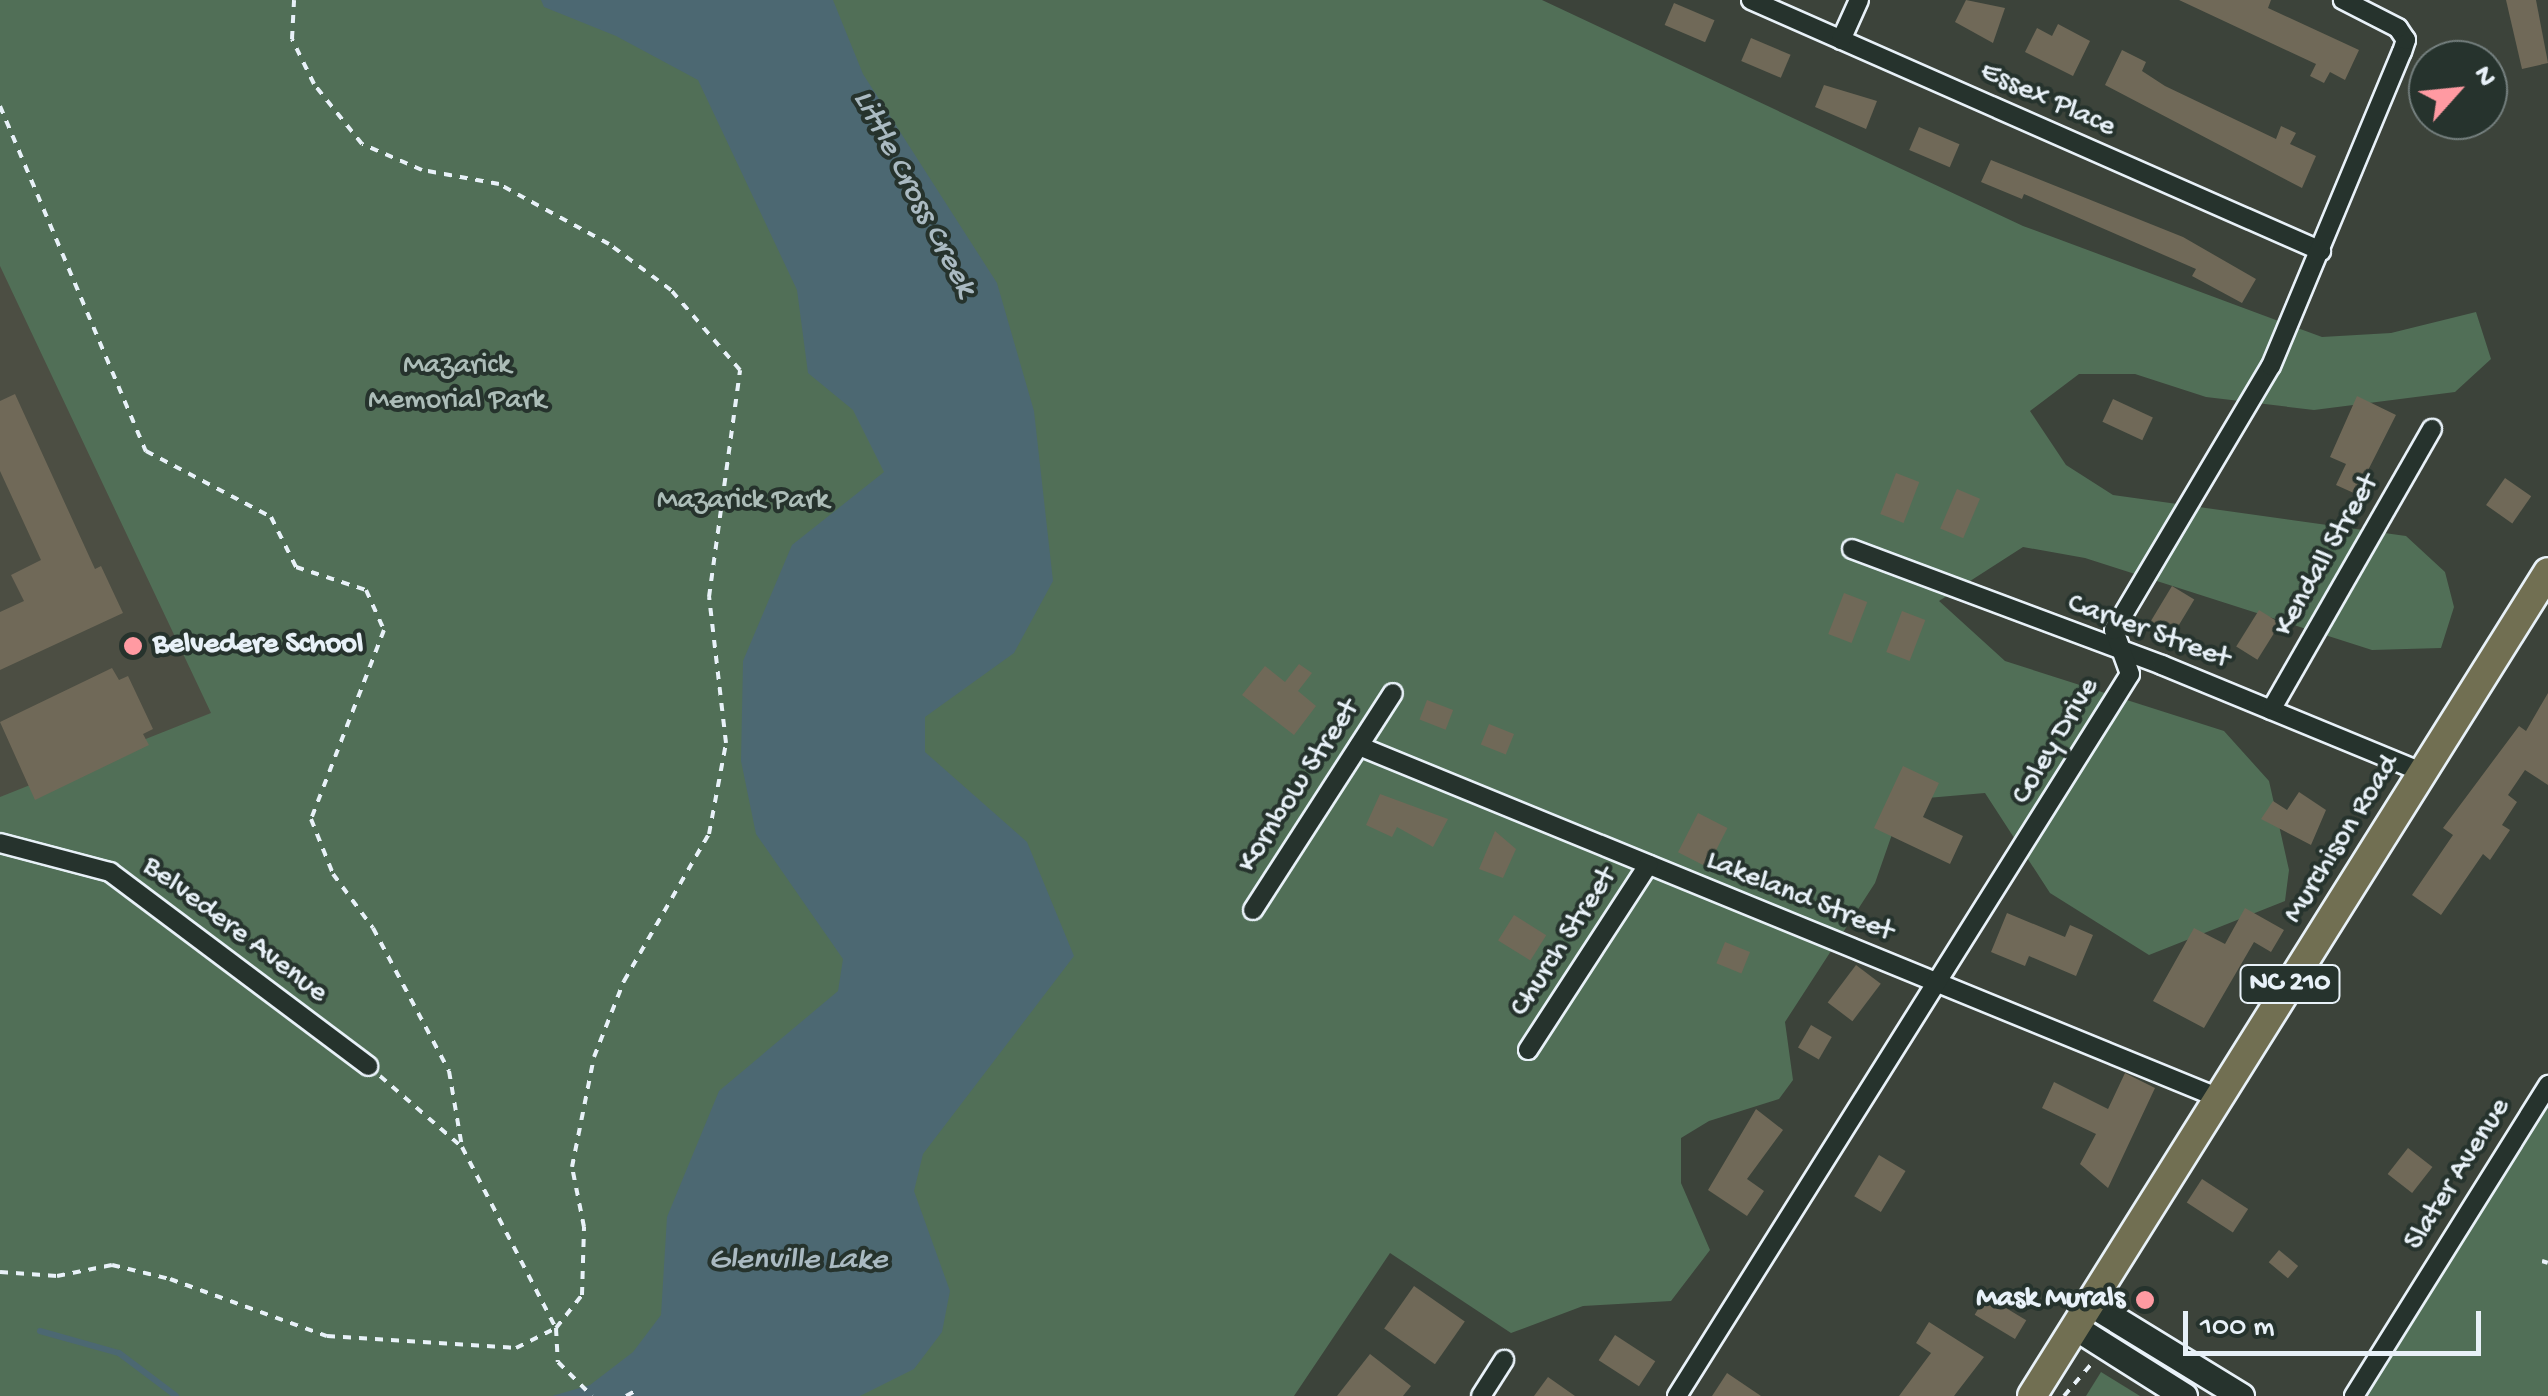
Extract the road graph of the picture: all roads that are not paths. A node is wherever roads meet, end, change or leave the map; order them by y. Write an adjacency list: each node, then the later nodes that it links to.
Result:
1 (1751, 0): 4 (street, Essex Place)
2 (1859, 0): 4 (street)
3 (2344, 0): 5 (street, Coley Drive)
4 (1841, 40): 5 (street, Essex Place)
5 (2321, 251): 9 (street, Coley Drive)
6 (2432, 428): 11 (street, Kendall Street)
7 (1852, 549): 9 (street, Carver Street)
8 (2548, 572): 13 (main road, Murchison Road / NC 210)
9 (2120, 652): 11 (street, Carver Street); 17 (street, Coley Drive)
10 (1393, 693): 12 (street, Kornbow Street)
11 (2271, 710): 13 (street, Carver Street)
12 (1359, 746): 15 (street, Lakeland Street); 16 (street, Kornbow Street)
13 (2424, 773): 21 (main road, Murchison Road / NC 210)
14 (0, 843): 19 (street, Belvedere Avenue)
15 (1648, 865): 17 (street, Lakeland Street); 18 (street, Church Street)
16 (1254, 910)
17 (1939, 985): 21 (street, Lakeland Street); 25 (street, Coley Drive)
18 (1528, 1050)
19 (368, 1066)
20 (2548, 1085): 29 (street, Slater Avenue)
21 (2218, 1098): 22 (main road, Murchison Road / NC 210)
22 (2083, 1316): 26 (main road, Murchison Road / NC 210); 27 (street); 28 (street)
23 (1504, 1360): 24 (street)
24 (1481, 1396)
25 (1677, 1396)
26 (2032, 1396)
27 (2184, 1396)
28 (2241, 1396)
29 (2354, 1396)

